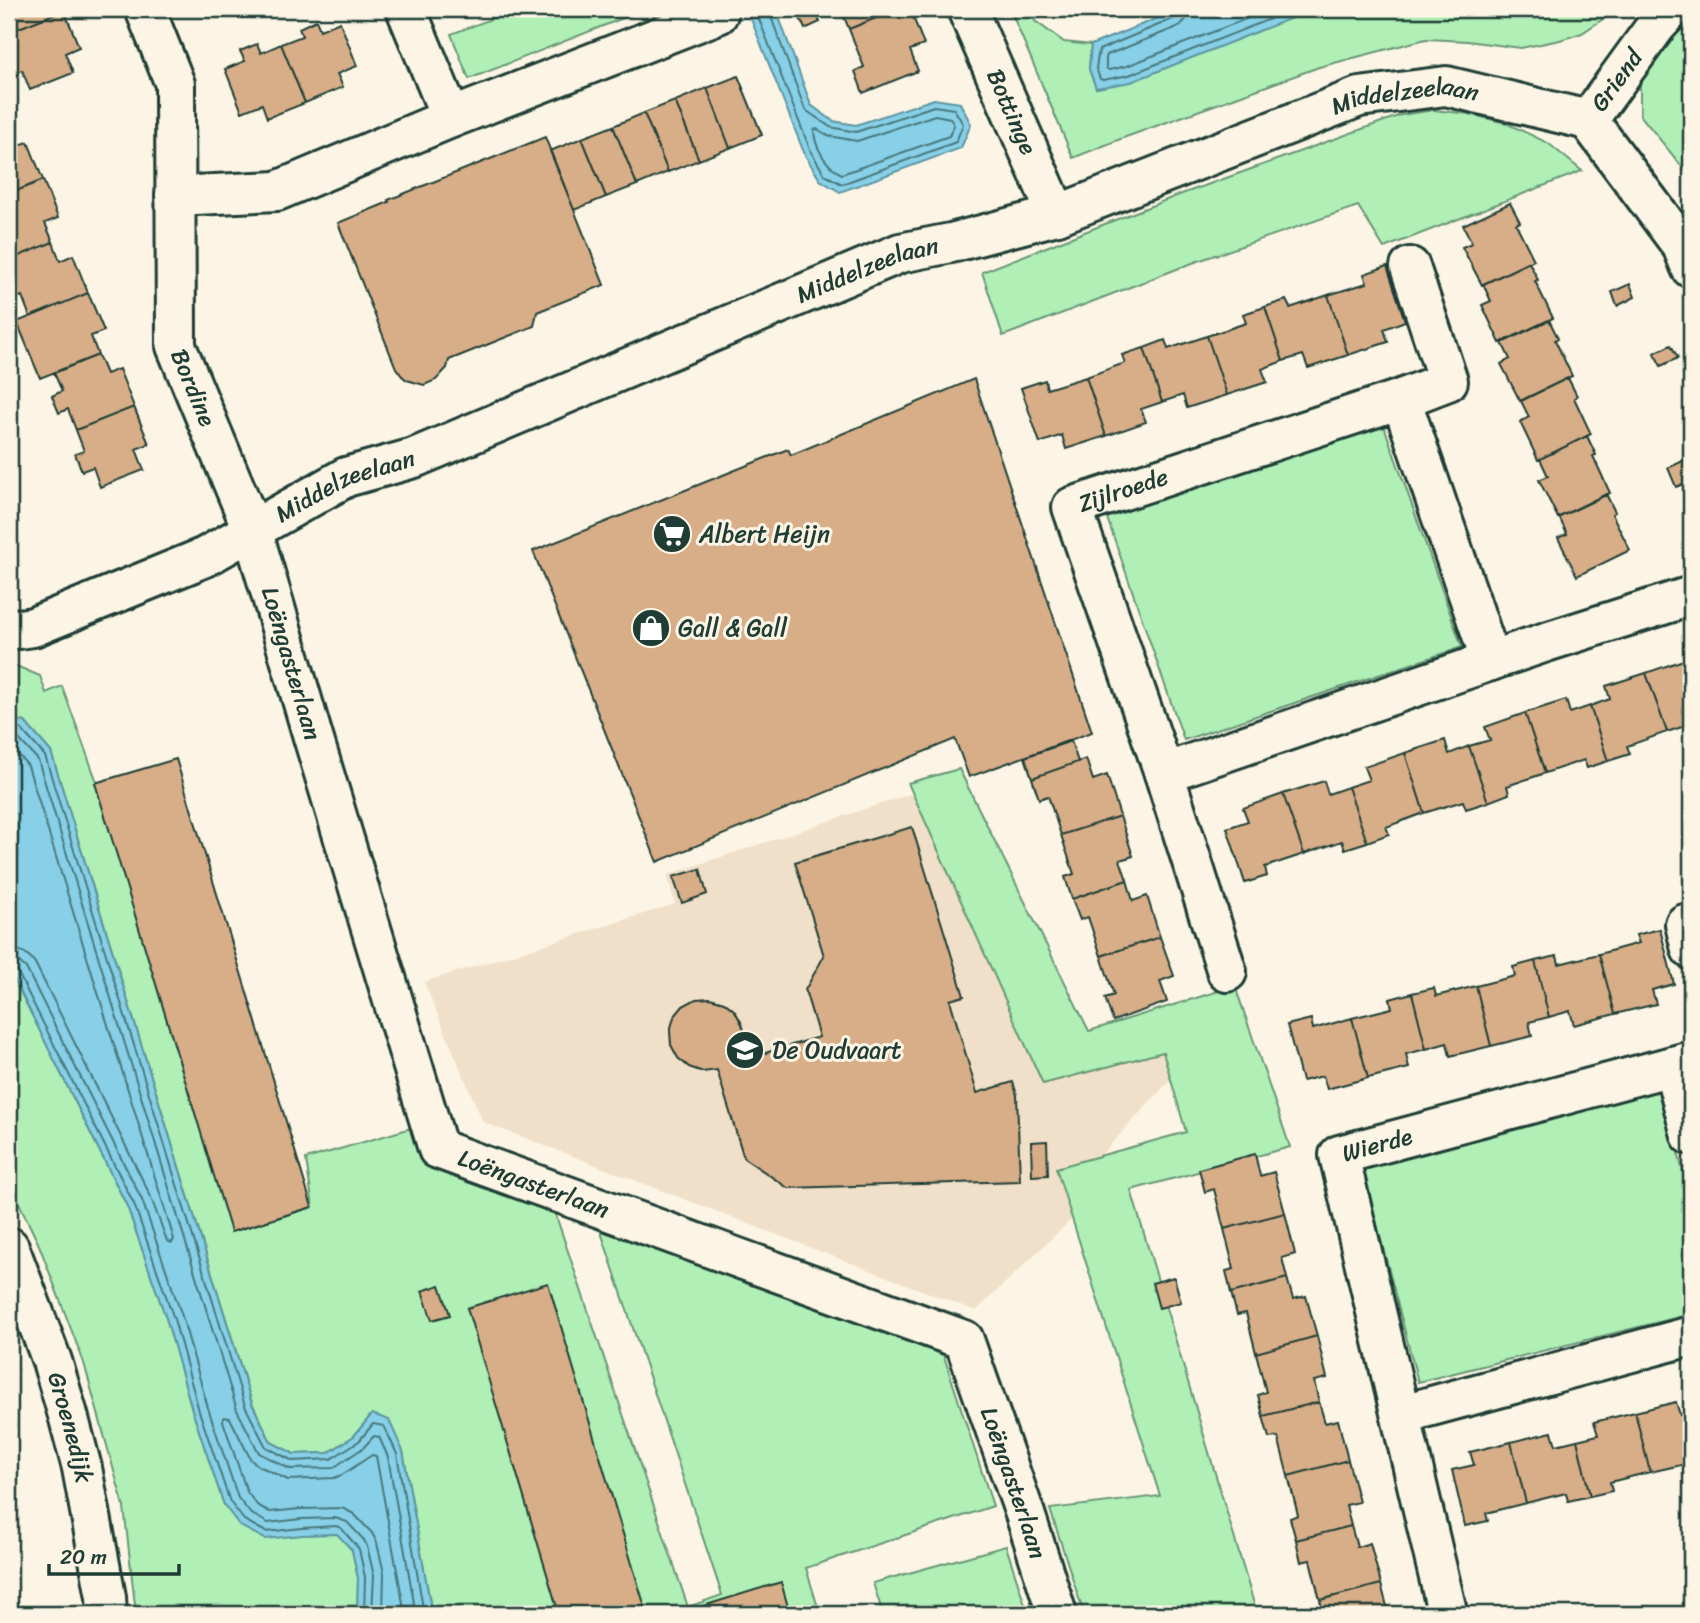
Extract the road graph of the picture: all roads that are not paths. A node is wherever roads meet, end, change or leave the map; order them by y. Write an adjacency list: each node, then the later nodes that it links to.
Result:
1 (145, 9): 8 (street, Bordine)
2 (406, 9): 6 (street)
3 (967, 9): 9 (street, Bottinge)
4 (1672, 9): 7 (street, Griend)
5 (718, 14): 6 (street)
6 (451, 118): 8 (street)
7 (1588, 120): 9 (street, Middelzeelaan); 11 (street)
8 (175, 196): 13 (street, Bordine)
9 (1057, 215): 13 (street, Middelzeelaan)
10 (1410, 267): 12 (street, Zijlroede)
11 (1691, 268)
12 (1401, 399): 16 (street); 17 (street, Zijlroede)
13 (252, 529): 15 (street, Middelzeelaan); 26 (street, Loëngasterlaan)
14 (1691, 596): 16 (street)
15 (9, 628)
16 (1491, 662): 17 (street)
17 (1164, 773): 18 (street, Zijlroede)
18 (1227, 972)
19 (1682, 1063): 20 (street, Wierde); 23 (street, Wierde)
20 (1691, 1135)
21 (9, 1247): 25 (street, Groenedijk)
22 (1691, 1336): 23 (street)
23 (1402, 1414): 24 (street, Wierde)
24 (1446, 1606)
25 (107, 1614)
26 (1056, 1614)

